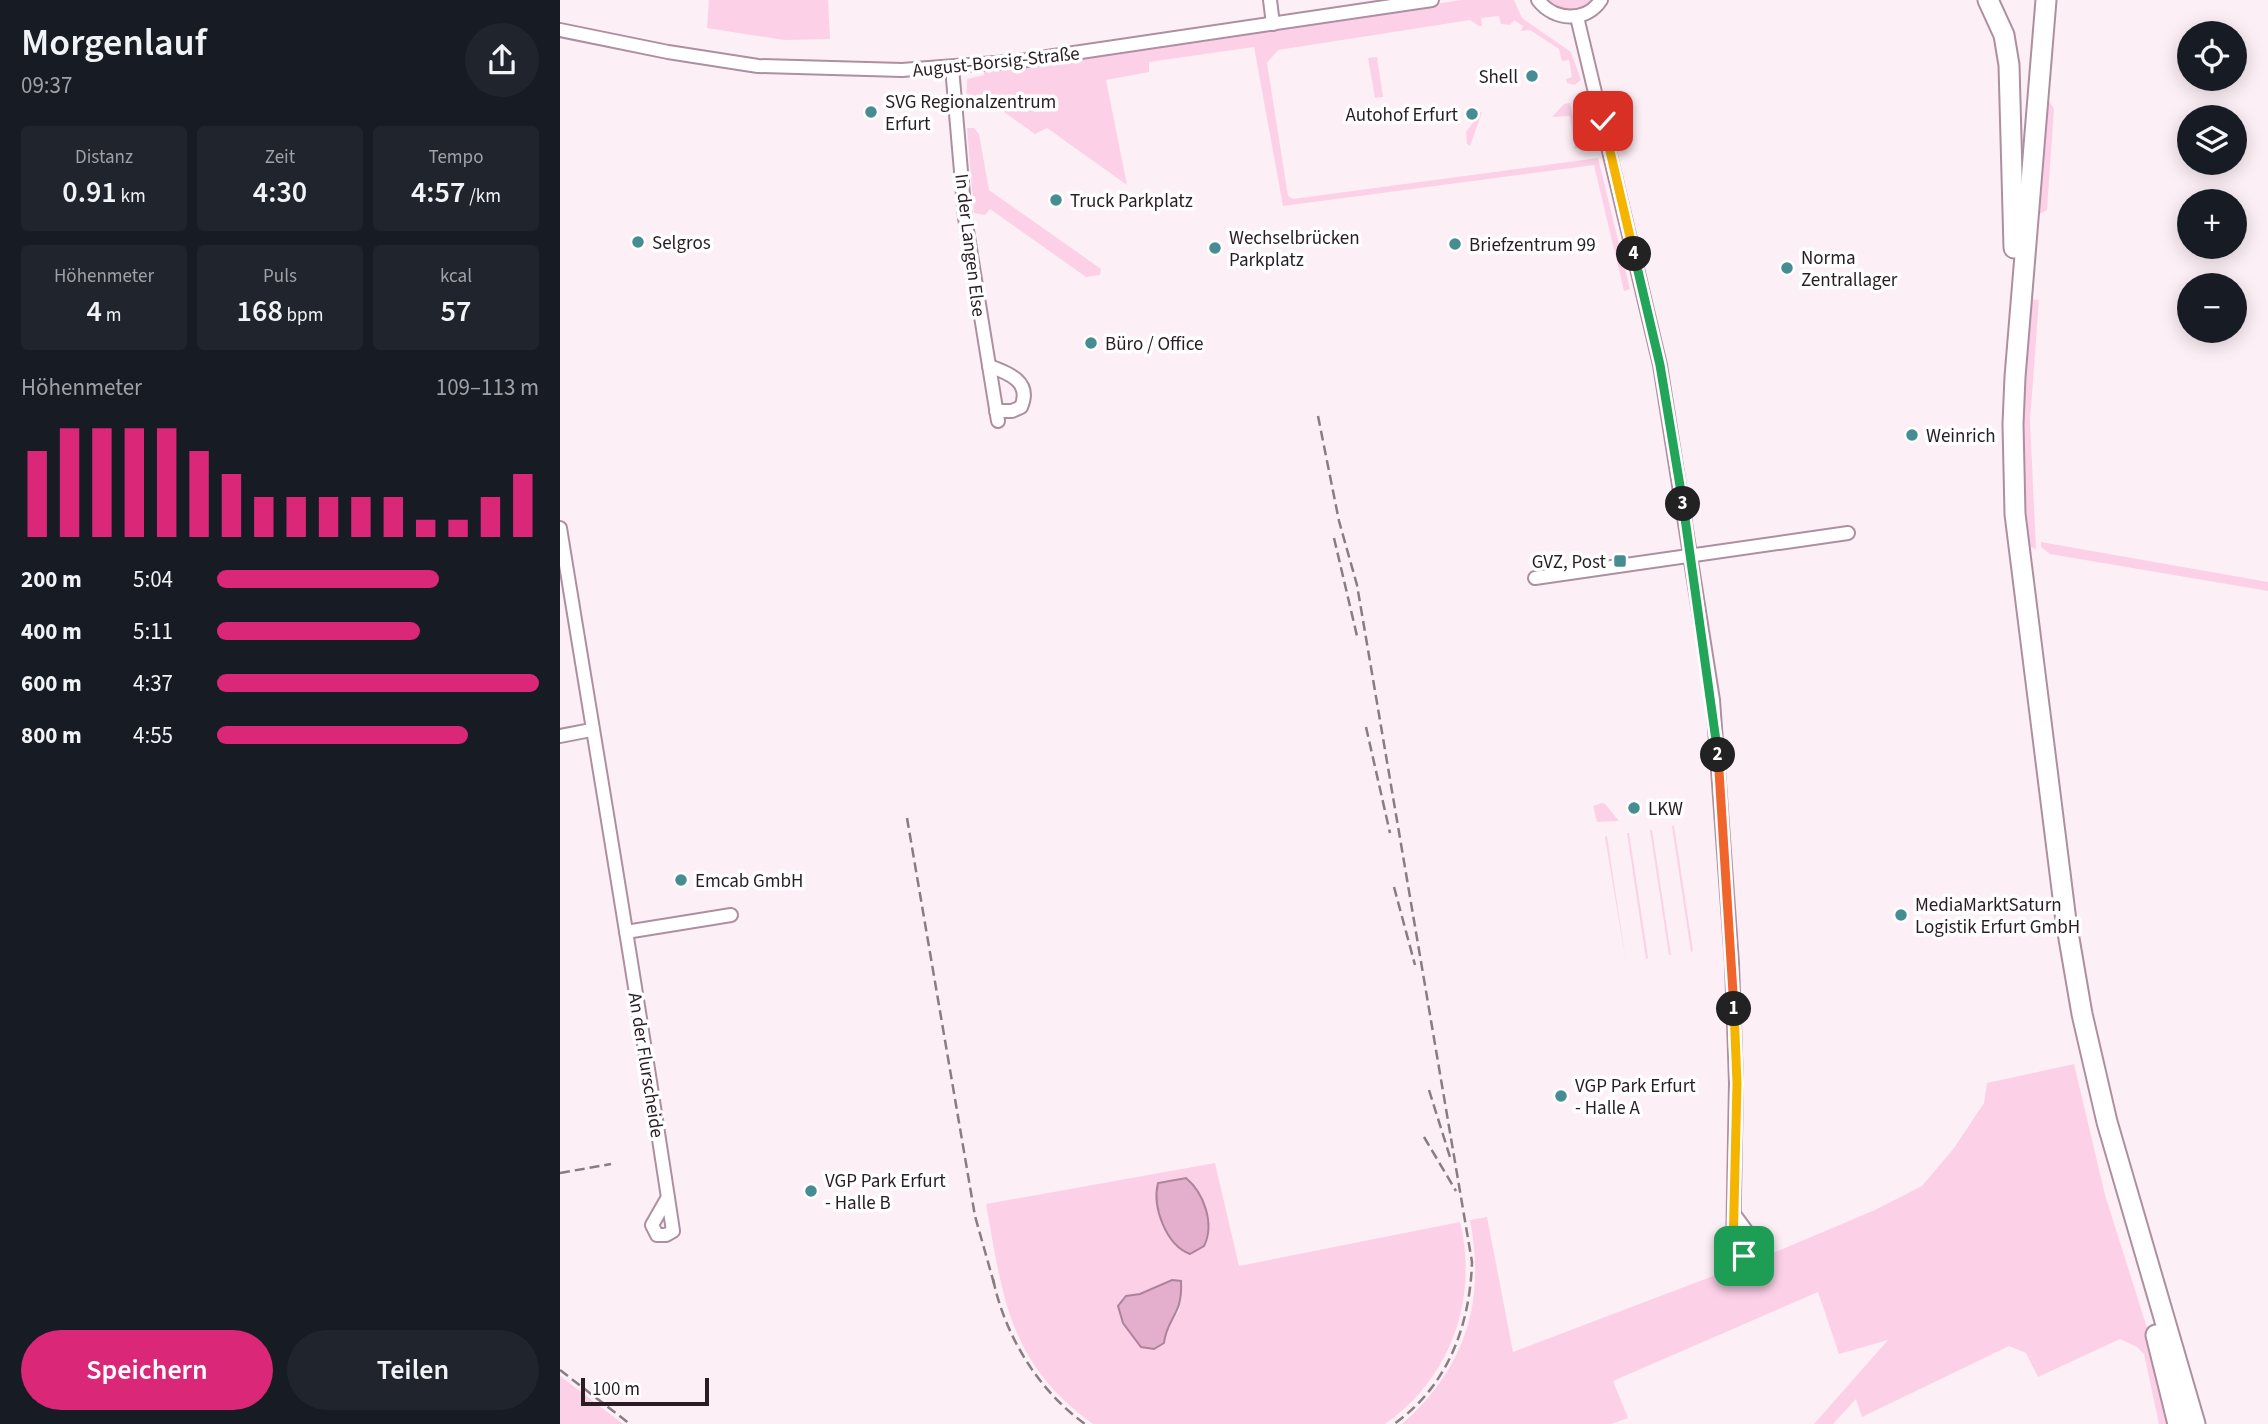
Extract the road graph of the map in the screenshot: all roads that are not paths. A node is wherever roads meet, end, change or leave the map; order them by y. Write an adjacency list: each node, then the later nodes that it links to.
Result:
1 (1270, 0): 9 (street)
2 (1432, 0): 9 (street, August-Borsig-Straße)
3 (1538, 0): 8 (street)
4 (1601, 0): 8 (street)
5 (1988, 0): 12 (highway)
6 (2034, 0): 12 (highway)
7 (2046, 0): 24 (highway)
8 (1577, 16): 16 (street)
9 (1273, 24): 11 (street, August-Borsig-Straße)
10 (560, 30): 11 (street, August-Borsig-Straße)
11 (952, 67): 13 (street, In der Langen Else)
12 (2014, 248): 24 (highway)
13 (989, 366): 13 (street, In der Langen Else)
14 (560, 528): 18 (street, An der Flurscheide)
15 (1847, 533): 16 (street)
16 (1692, 556): 17 (street); 23 (street)
17 (1535, 578)
18 (591, 730): 19 (street); 21 (street, An der Flurscheide)
19 (560, 736)
20 (731, 915): 21 (street)
21 (626, 932): 22 (street, An der Flurscheide)
22 (668, 1198)
23 (1734, 1214)
24 (2162, 1333): 25 (highway); 26 (highway)
25 (2178, 1424)
26 (2195, 1424)

